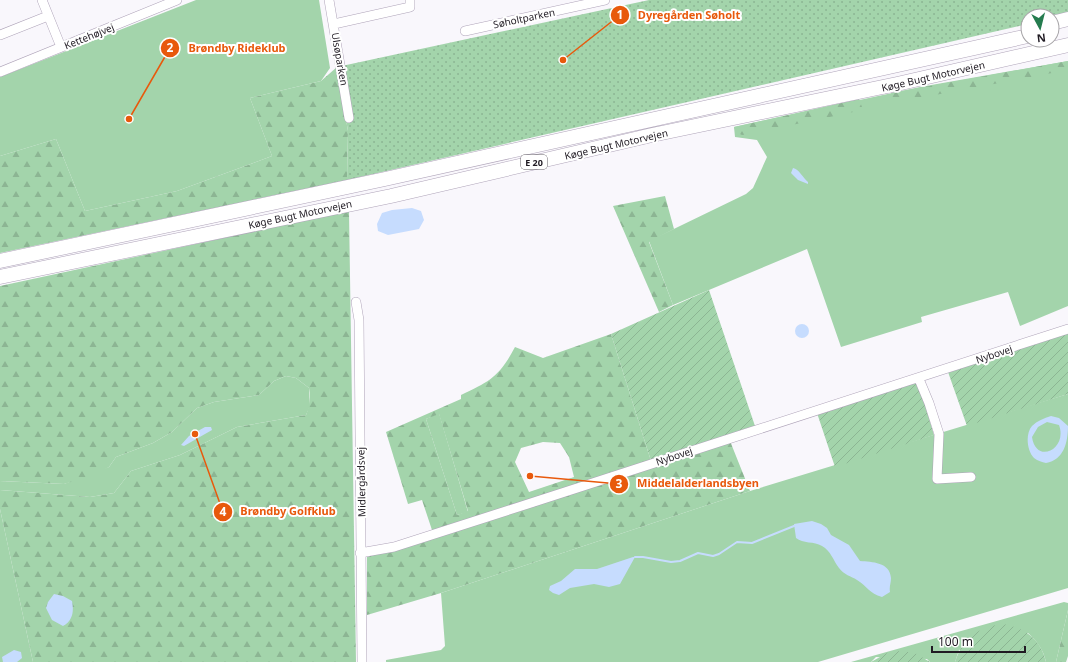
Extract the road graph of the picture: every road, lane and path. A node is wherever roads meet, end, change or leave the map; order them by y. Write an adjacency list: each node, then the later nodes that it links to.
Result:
1 (42, 0): 8 (street)
2 (178, 0): 6 (street, Kettehøjvej)
3 (329, 0): 9 (street, Ulsøparken)
4 (410, 0): 9 (street)
5 (604, 0): 7 (street, Søholtparken)
6 (165, 2): 15 (street, Kettehøjvej)
7 (582, 2): 10 (street, Søholtparken)
8 (48, 16): 12 (street); 15 (street)
9 (334, 24): 20 (street, Ulsøparken)
10 (465, 31)
11 (1020, 31): 17 (highway)
12 (0, 35)
13 (1020, 38): 17 (highway, Køge Bugt Motorvejen / E 20)
14 (1068, 45): 19 (highway, Køge Bugt Motorvejen / E 20)
15 (61, 47): 18 (street, Kettehøjvej)
16 (1068, 54): 19 (highway)
17 (866, 71): 21 (highway, Køge Bugt Motorvejen / E 20)
18 (0, 72)
19 (897, 84): 22 (highway, Køge Bugt Motorvejen / E 20)
20 (349, 118)
21 (0, 261)
22 (0, 277)
23 (356, 302): 27 (street, Midlergårdsvej)
24 (1068, 329): 25 (street, Nybovej)
25 (919, 379): 26 (street); 27 (street, Nybovej)
26 (971, 476)
27 (360, 553): 28 (street, Midlergårdsvej)
28 (362, 662)

